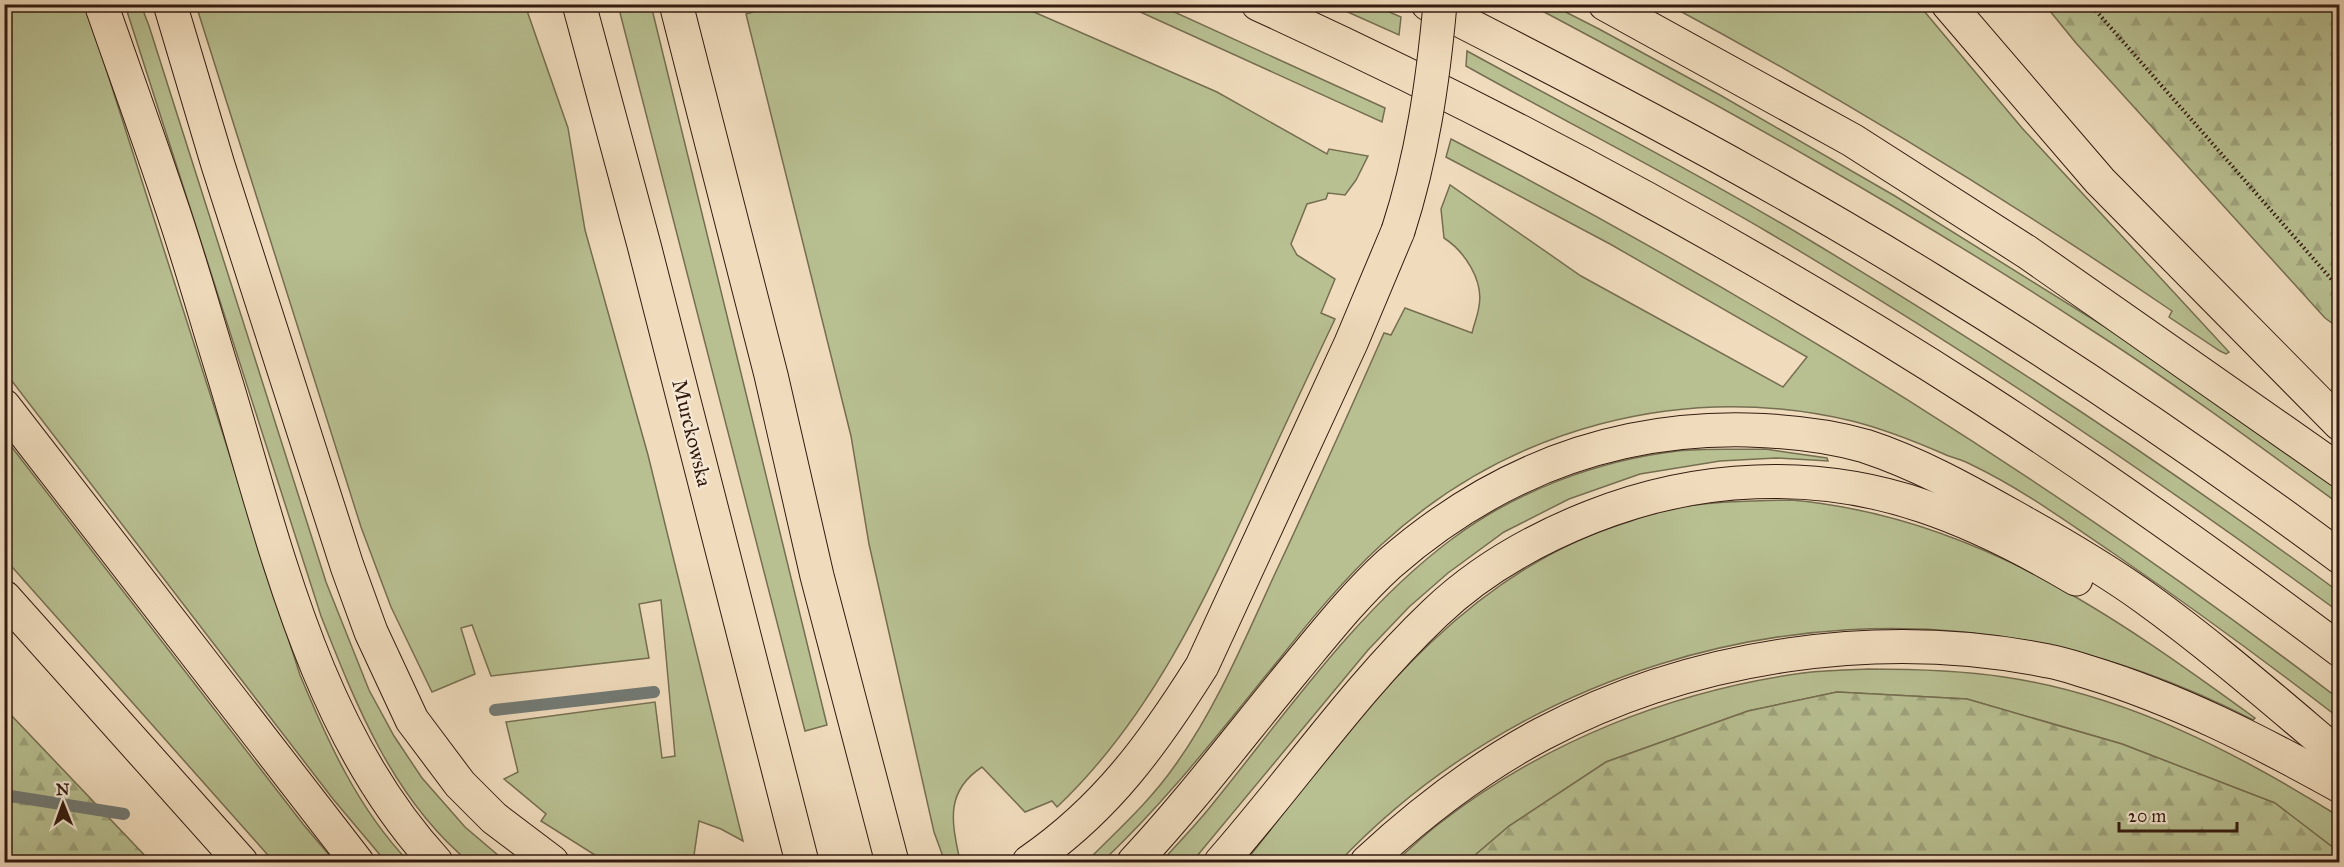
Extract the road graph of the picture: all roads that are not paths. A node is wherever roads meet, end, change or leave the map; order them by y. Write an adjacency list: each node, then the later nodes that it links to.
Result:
1 (101, 4): 21 (main road)
2 (170, 4): 22 (main road)
3 (579, 4): 23 (main road, Murckowska)
4 (675, 4): 24 (main road)
5 (1258, 4): 15 (main road)
6 (1428, 4): 13 (main road)
7 (1440, 4): 25 (main road, bridge)
8 (1605, 4): 12 (main road)
9 (1948, 4): 11 (main road)
10 (4, 406): 20 (main road)
11 (2340, 424)
12 (2340, 471)
13 (2340, 556)
14 (4, 597): 19 (main road)
15 (2340, 650)
16 (2274, 700): 17 (main road); 26 (main road); 27 (main road)
17 (2340, 756)
18 (2340, 786): 28 (main road)
19 (241, 862)
20 (357, 862)
21 (436, 862)
22 (552, 862)
23 (802, 862)
24 (892, 862)
25 (1029, 862)
26 (1134, 862)
27 (1221, 862)
28 (1367, 862)

